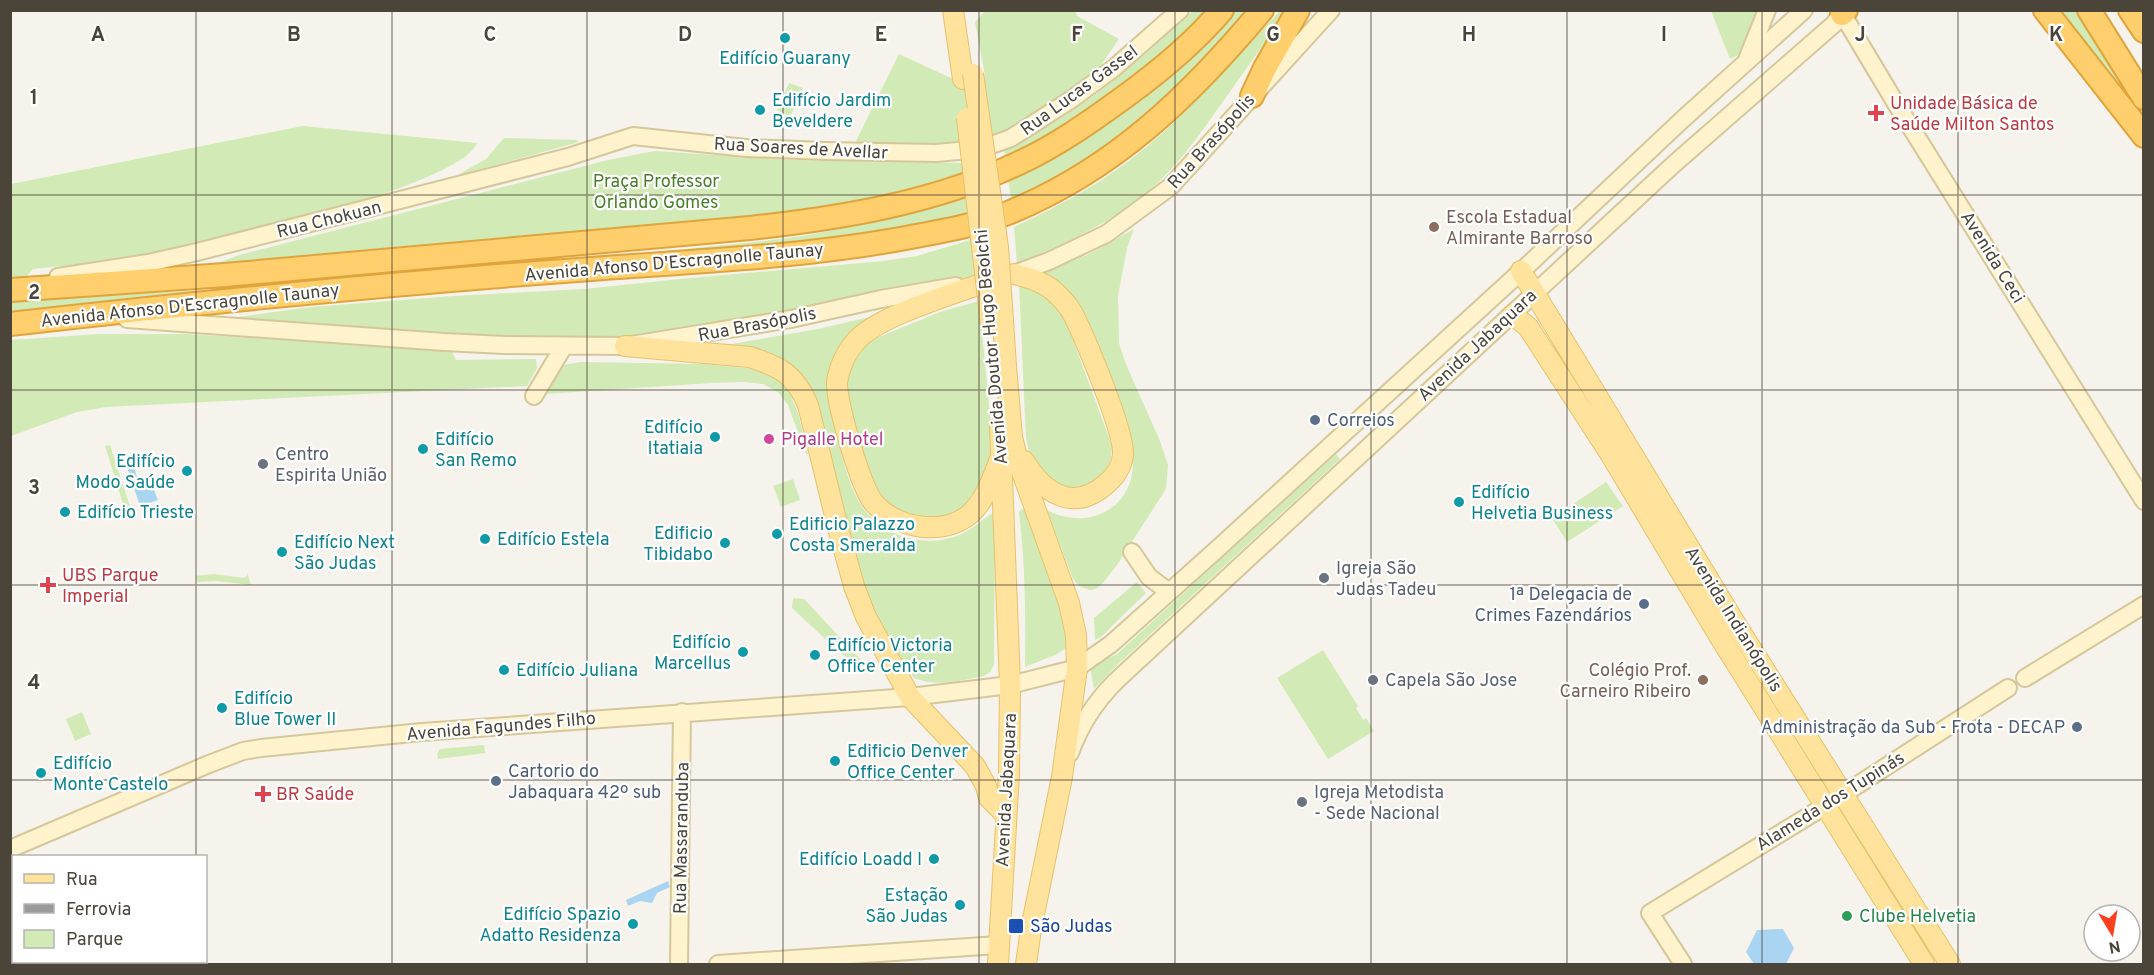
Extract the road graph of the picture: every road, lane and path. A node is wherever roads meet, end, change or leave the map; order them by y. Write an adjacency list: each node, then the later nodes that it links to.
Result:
1 (953, 10): 16 (main road, Avenida Doutor Hugo Beolchi)
2 (965, 10): 16 (main road, Avenida Doutor Hugo Beolchi)
3 (1180, 10): 22 (street, Rua Lucas Gassel)
4 (1222, 10): 27 (highway, Avenida Afonso D'Escragnolle Taunay)
5 (1262, 10): 30 (highway, Avenida Afonso D'Escragnolle Taunay)
6 (1298, 10): 17 (highway)
7 (1331, 10): 17 (street, Rua Brasópolis)
8 (1767, 10): 15 (street)
9 (1804, 10): 15 (street, Avenida Jabaquara)
10 (2044, 10): 21 (highway)
11 (2089, 10): 18 (highway)
12 (2130, 10): 14 (highway)
13 (1843, 11): 23 (street, Avenida Jabaquara); 38 (street, Avenida Ceci)
14 (2144, 31)
15 (1747, 61): 19 (street, Avenida Jabaquara)
16 (968, 76): 36 (main road, Avenida Doutor Hugo Beolchi, bridge)
17 (1252, 96): 25 (street, Rua Brasópolis)
18 (2144, 98)
19 (1683, 119): 23 (street); 24 (street, Avenida Jabaquara)
20 (633, 136): 22 (street, Rua Soares de Avellar); 27 (street, Rua Chokuan)
21 (2144, 136)
22 (969, 151)
23 (1689, 151): 28 (street, Avenida Jabaquara)
24 (1521, 271): 28 (main road, Avenida Indianópolis); 35 (street, Avenida Jabaquara)
25 (1014, 274): 26 (street, Rua Brasópolis); 36 (main road)
26 (992, 280): 33 (street, Rua Brasópolis); 36 (main road)
27 (16, 289)
28 (1534, 293): 29 (street, Avenida Jabaquara); 47 (main road, Avenida Indianópolis)
29 (1513, 315): 37 (street, Avenida Jabaquara); 48 (main road, Avenida Indianópolis)
30 (78, 316): 31 (highway, Avenida Afonso D'Escragnolle Taunay); 32 (street, Rua Brasópolis)
31 (10, 324)
32 (564, 346): 33 (street, Rua Brasópolis); 34 (street)
33 (625, 346): 44 (main road)
34 (534, 396)
35 (1367, 412): 37 (street); 40 (street, Avenida Jabaquara)
36 (1007, 445): 42 (main road, Avenida Doutor Hugo Beolchi); 43 (main road, Avenida Doutor Hugo Beolchi)
37 (1362, 452): 46 (street, Avenida Jabaquara)
38 (2144, 501)
39 (1132, 552): 40 (street)
40 (1169, 592): 42 (street, Avenida Jabaquara)
41 (2144, 605): 47 (street, Alameda dos Tupinás)
42 (1077, 668): 43 (street, Avenida Jabaquara); 46 (main road, Avenida Jabaquara)
43 (1010, 685): 44 (street, Avenida Fagundes Filho); 49 (main road, Avenida Jabaquara)
44 (910, 698): 45 (street, Avenida Fagundes Filho); 49 (main road)
45 (682, 712): 50 (street, Avenida Fagundes Filho); 52 (street, Rua Massaranduba)
46 (1062, 777): 55 (main road, Avenida Jabaquara)
47 (1843, 794): 48 (street, Alameda dos Tupinás); 58 (main road, Avenida Indianópolis)
48 (1825, 806): 56 (street, Alameda dos Tupinás); 57 (main road, Avenida Indianópolis)
49 (1006, 815): 51 (main road, Avenida Jabaquara)
50 (10, 849)
51 (998, 945): 53 (street); 54 (main road, Avenida Jabaquara)
52 (679, 964)
53 (717, 964)
54 (998, 964)
55 (1026, 964)
56 (1683, 964)
57 (1924, 964)
58 (1950, 964)

